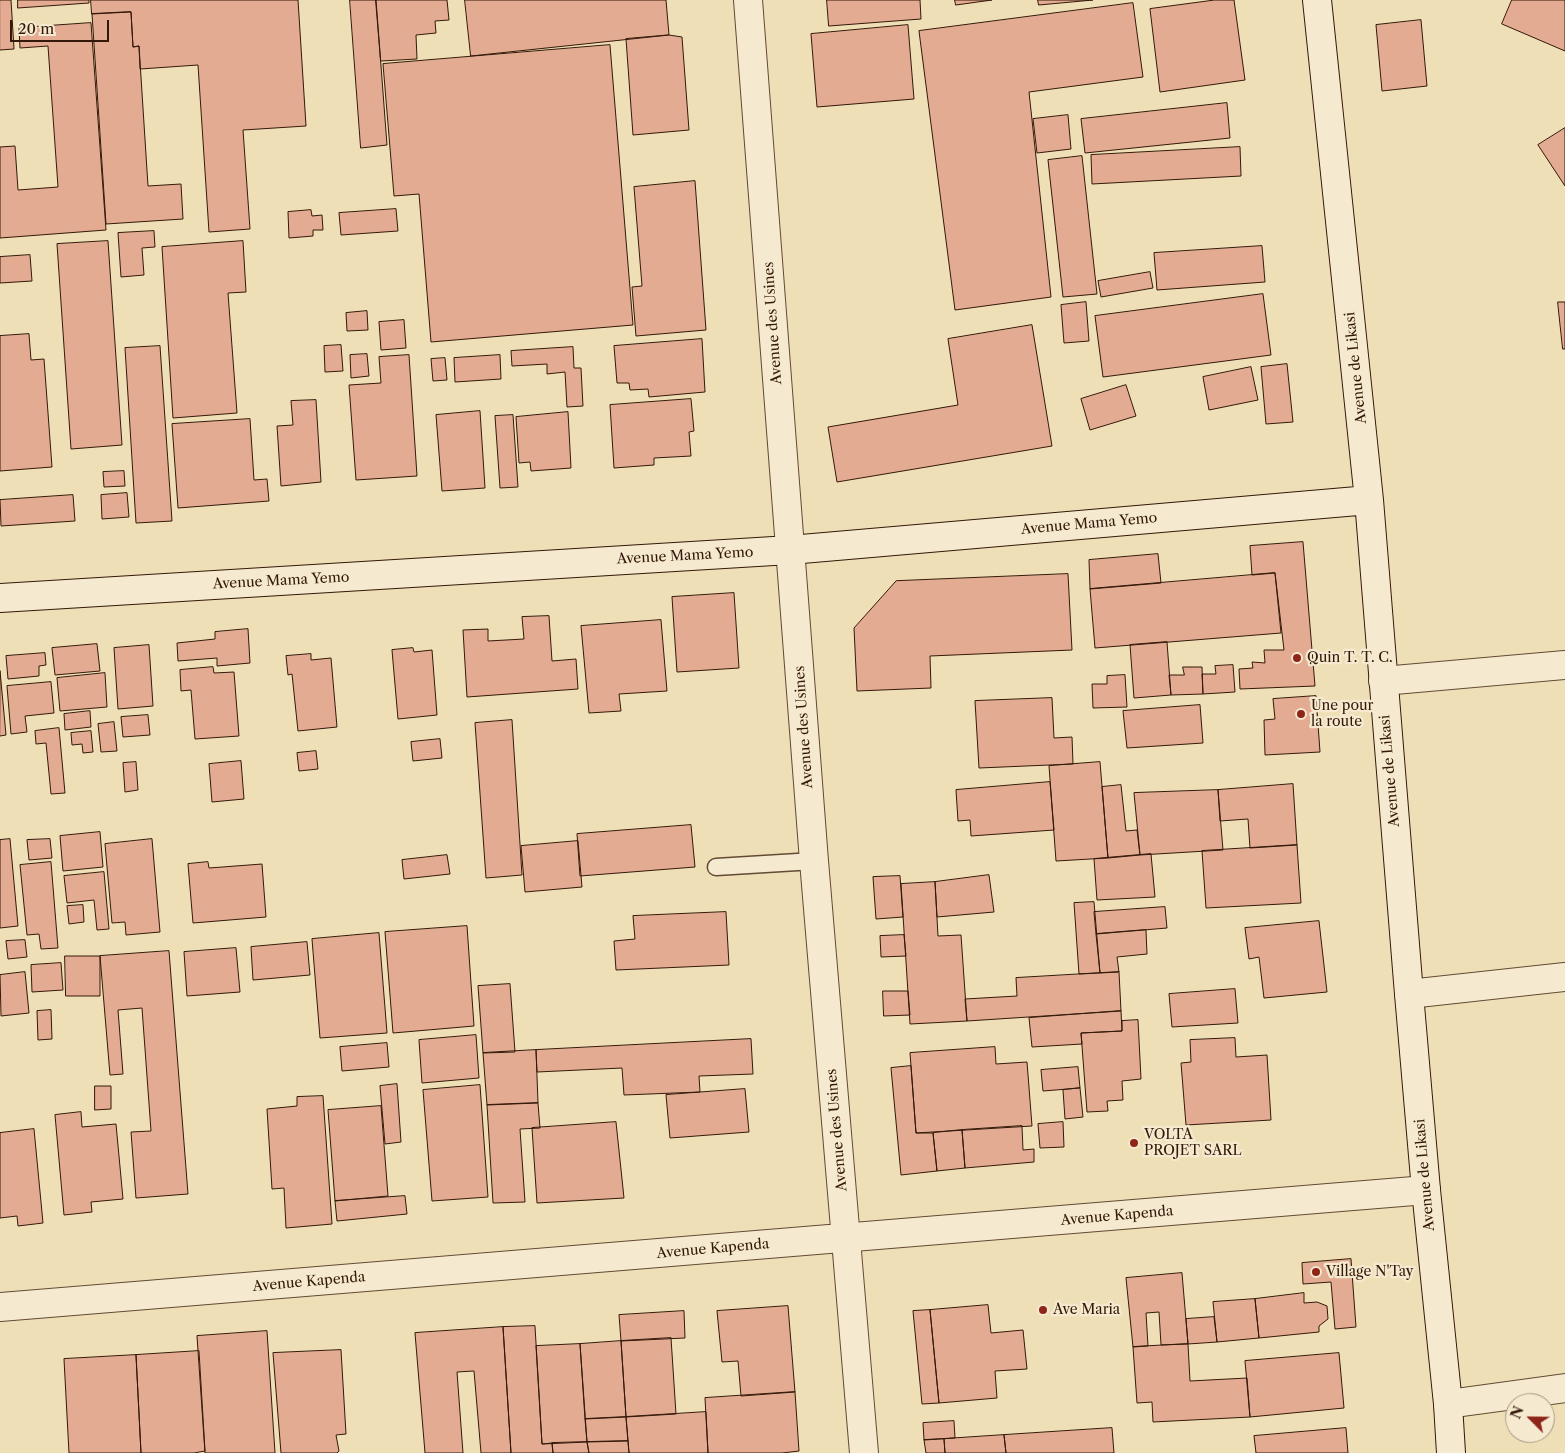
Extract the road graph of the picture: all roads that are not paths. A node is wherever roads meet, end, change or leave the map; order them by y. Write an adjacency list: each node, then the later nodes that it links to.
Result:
1 (748, 0): 4 (street, Avenue des Usines)
2 (1317, 0): 3 (street, Avenue de Likasi)
3 (1370, 500): 4 (street, Avenue Mama Yemo); 7 (street, Avenue de Likasi)
4 (790, 550): 5 (street, Avenue Mama Yemo); 8 (street, Avenue des Usines)
5 (0, 598)
6 (1565, 665): 7 (street)
7 (1383, 681): 11 (street, Avenue de Likasi)
8 (814, 861): 9 (lane); 13 (street, Avenue des Usines)
9 (716, 867)
10 (1565, 977): 11 (street)
11 (1409, 994): 12 (street, Avenue de Likasi)
12 (1426, 1190): 13 (street, Avenue Kapenda); 16 (street, Avenue de Likasi)
13 (846, 1238): 14 (street, Avenue Kapenda); 17 (street, Avenue des Usines)
14 (0, 1307)
15 (1565, 1388): 16 (street)
16 (1448, 1404): 18 (street, Avenue de Likasi)
17 (864, 1453)
18 (1451, 1453)

